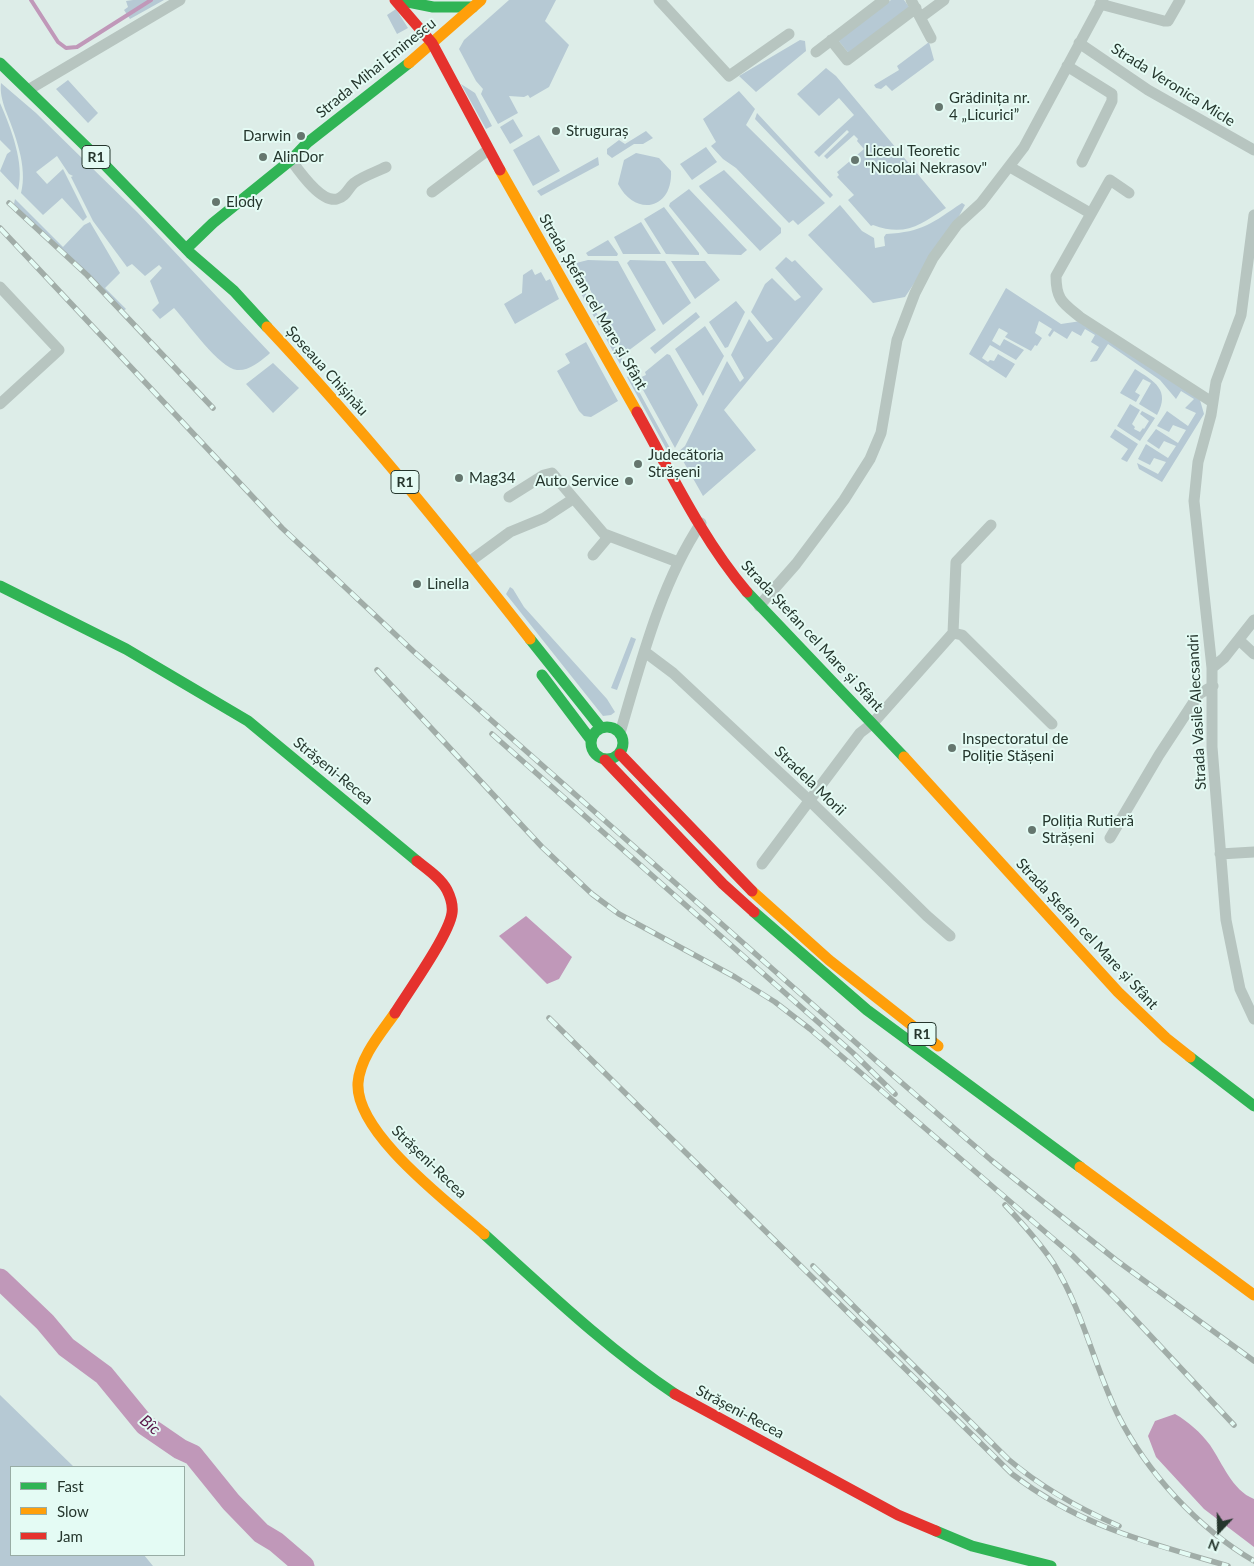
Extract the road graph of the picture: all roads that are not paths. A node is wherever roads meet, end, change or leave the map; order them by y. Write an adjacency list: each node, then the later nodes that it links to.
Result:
1 (180, 0): 18 (street)
2 (397, 0): 8 (main road); 14 (main road, Strada Ștefan cel Mare și Sfânt)
3 (659, 0): 10 (street)
4 (884, 0): 12 (street)
5 (944, 0): 9 (street)
6 (1180, 0): 7 (street)
7 (1102, 2): 13 (street)
8 (477, 3): 14 (main road, Strada Mihai Eminescu)
9 (916, 8): 11 (street); 12 (street)
10 (789, 34)
11 (931, 38)
12 (831, 40): 15 (street)
13 (1078, 43): 17 (street); 20 (street, Strada Veronica Micle)
14 (432, 44): 19 (main road, Strada Ștefan cel Mare și Sfânt); 21 (main road, Strada Mihai Eminescu)
15 (816, 52)
16 (0, 63): 18 (main road, Șoseaua Chișinău / R1)
17 (1067, 66): 22 (street); 24 (street)
18 (28, 90): 30 (main road, Șoseaua Chișinău / R1)
19 (488, 150): 25 (street); 36 (main road, Strada Ștefan cel Mare și Sfânt)
20 (1254, 150)
21 (291, 160): 23 (street); 30 (main road, Strada Mihai Eminescu)
22 (1082, 162)
23 (386, 166)
24 (1010, 167): 27 (street); 43 (street)
25 (432, 192)
26 (1129, 193): 27 (street)
27 (1090, 213): 32 (street)
28 (1254, 215): 29 (street, Strada Vasile Alecsandri)
29 (1253, 230): 32 (street, Strada Vasile Alecsandri)
30 (188, 251): 40 (main road, Șoseaua Chișinău / R1); 45 (main road)
31 (0, 286): 33 (street)
32 (1212, 402): 51 (street, Strada Vasile Alecsandri)
33 (0, 404)
34 (509, 497): 35 (street)
35 (573, 499): 38 (street); 40 (street)
36 (701, 523): 41 (street); 43 (main road, Strada Ștefan cel Mare și Sfânt)
37 (991, 525): 46 (street)
38 (609, 536): 39 (street); 41 (street)
39 (593, 555)
40 (469, 562): 55 (main road, Șoseaua Chișinău / R1)
41 (678, 562): 48 (street)
42 (0, 586): 70 (main road, Strășeni-Recea)
43 (759, 606): 53 (main road, Strada Ștefan cel Mare și Sfânt)
44 (1254, 620): 47 (street)
45 (507, 629)
46 (952, 633): 53 (street); 54 (street)
47 (1238, 640): 49 (street); 51 (street)
48 (644, 652): 56 (street); 60 (street, Stradela Morii)
49 (1254, 654)
50 (536, 667): 57 (main road)
51 (1212, 668): 52 (street, Strada Vasile Alecsandri)
52 (1213, 686): 61 (street); 63 (street, Strada Vasile Alecsandri)
53 (873, 723): 60 (street); 68 (main road, Strada Ștefan cel Mare și Sfânt)
54 (1052, 724)
55 (601, 728): 56 (main road); 57 (main road)
56 (620, 733): 58 (main road)
57 (591, 740): 59 (main road)
58 (620, 754): 59 (main road); 67 (main road, R1)
59 (605, 760): 69 (main road, R1)
60 (811, 802): 64 (street); 65 (street, Stradela Morii)
61 (1110, 838)
62 (1254, 852): 63 (street)
63 (1220, 854): 66 (street, Strada Vasile Alecsandri)
64 (762, 864)
65 (950, 936)
66 (1254, 1019)
67 (944, 1051)
68 (1254, 1106)
69 (1254, 1295)
70 (1051, 1566)

